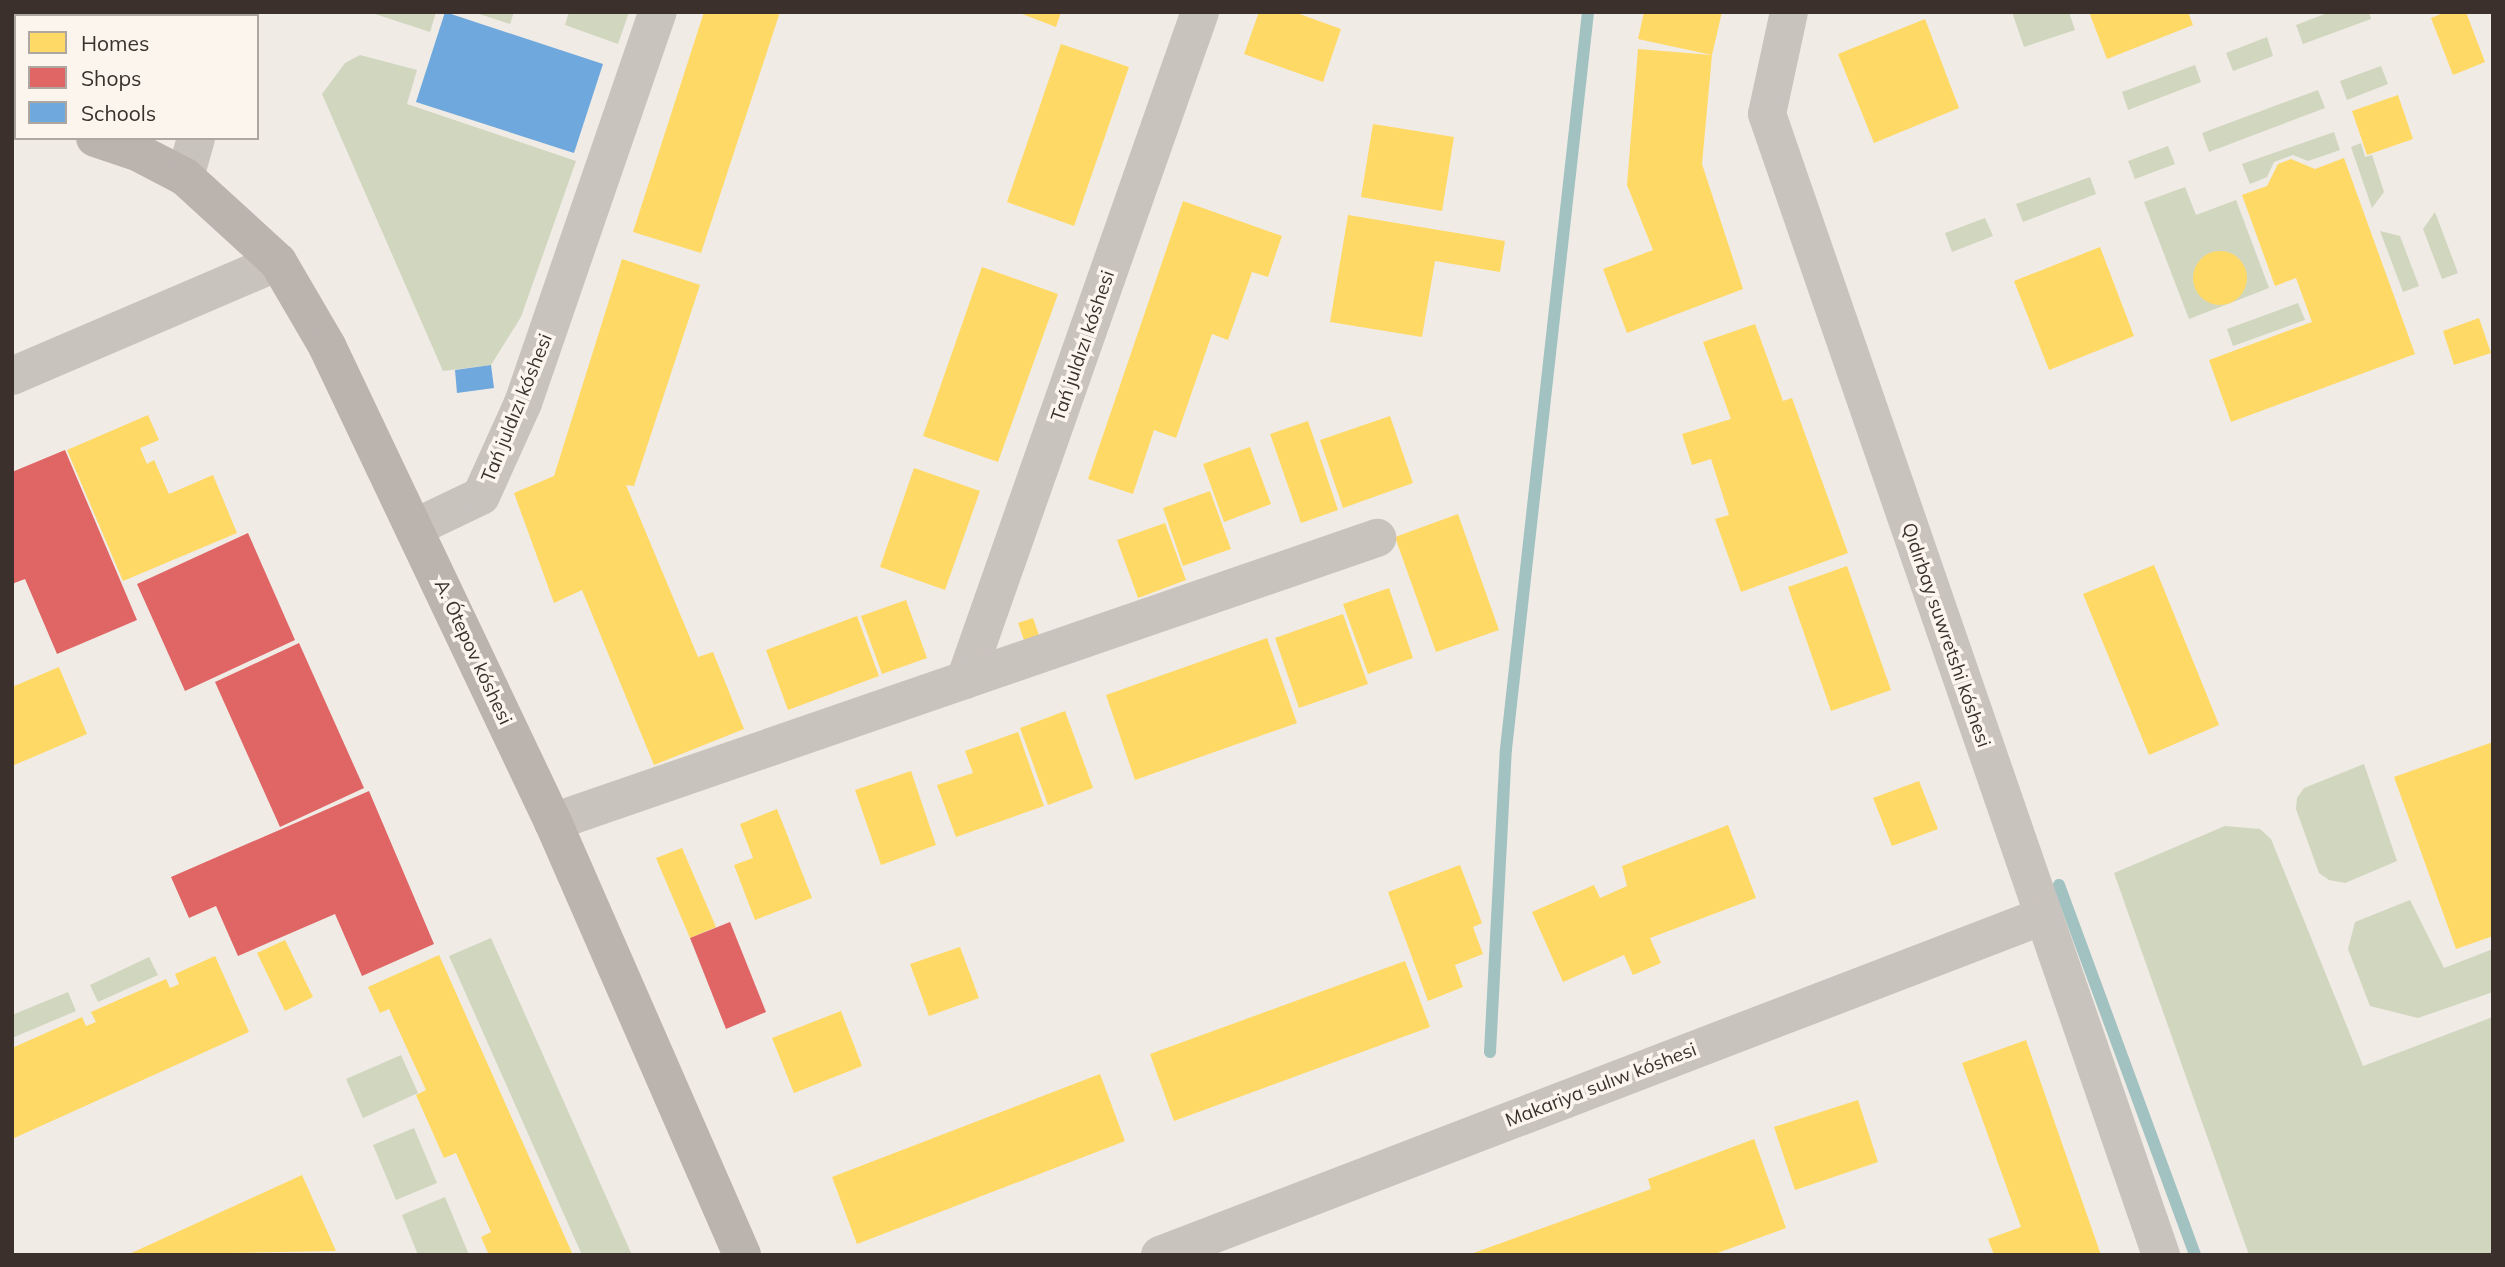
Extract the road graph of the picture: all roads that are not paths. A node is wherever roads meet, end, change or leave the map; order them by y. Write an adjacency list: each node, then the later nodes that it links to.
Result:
1 (658, 12): 9 (street, Tań juldızı kóshesi)
2 (1200, 12): 11 (street, Tań juldızı kóshesi)
3 (1789, 12): 13 (street, Qıdırbay suwretshi kóshesi)
4 (101, 140): 6 (main road, A. Ótepov kóshesi)
5 (195, 140): 6 (street)
6 (185, 177): 7 (main road, A. Ótepov kóshesi)
7 (278, 262): 8 (street); 9 (main road, A. Ótepov kóshesi)
8 (12, 376)
9 (414, 528): 12 (main road, A. Ótepov kóshesi)
10 (1377, 538): 11 (street)
11 (965, 680): 12 (street)
12 (553, 822): 14 (main road, A. Ótepov kóshesi)
13 (2043, 916): 15 (street, Makariya sulıw kóshesi); 16 (street, Qıdırbay suwretshi kóshesi)
14 (741, 1255)
15 (1160, 1255)
16 (2161, 1255)

